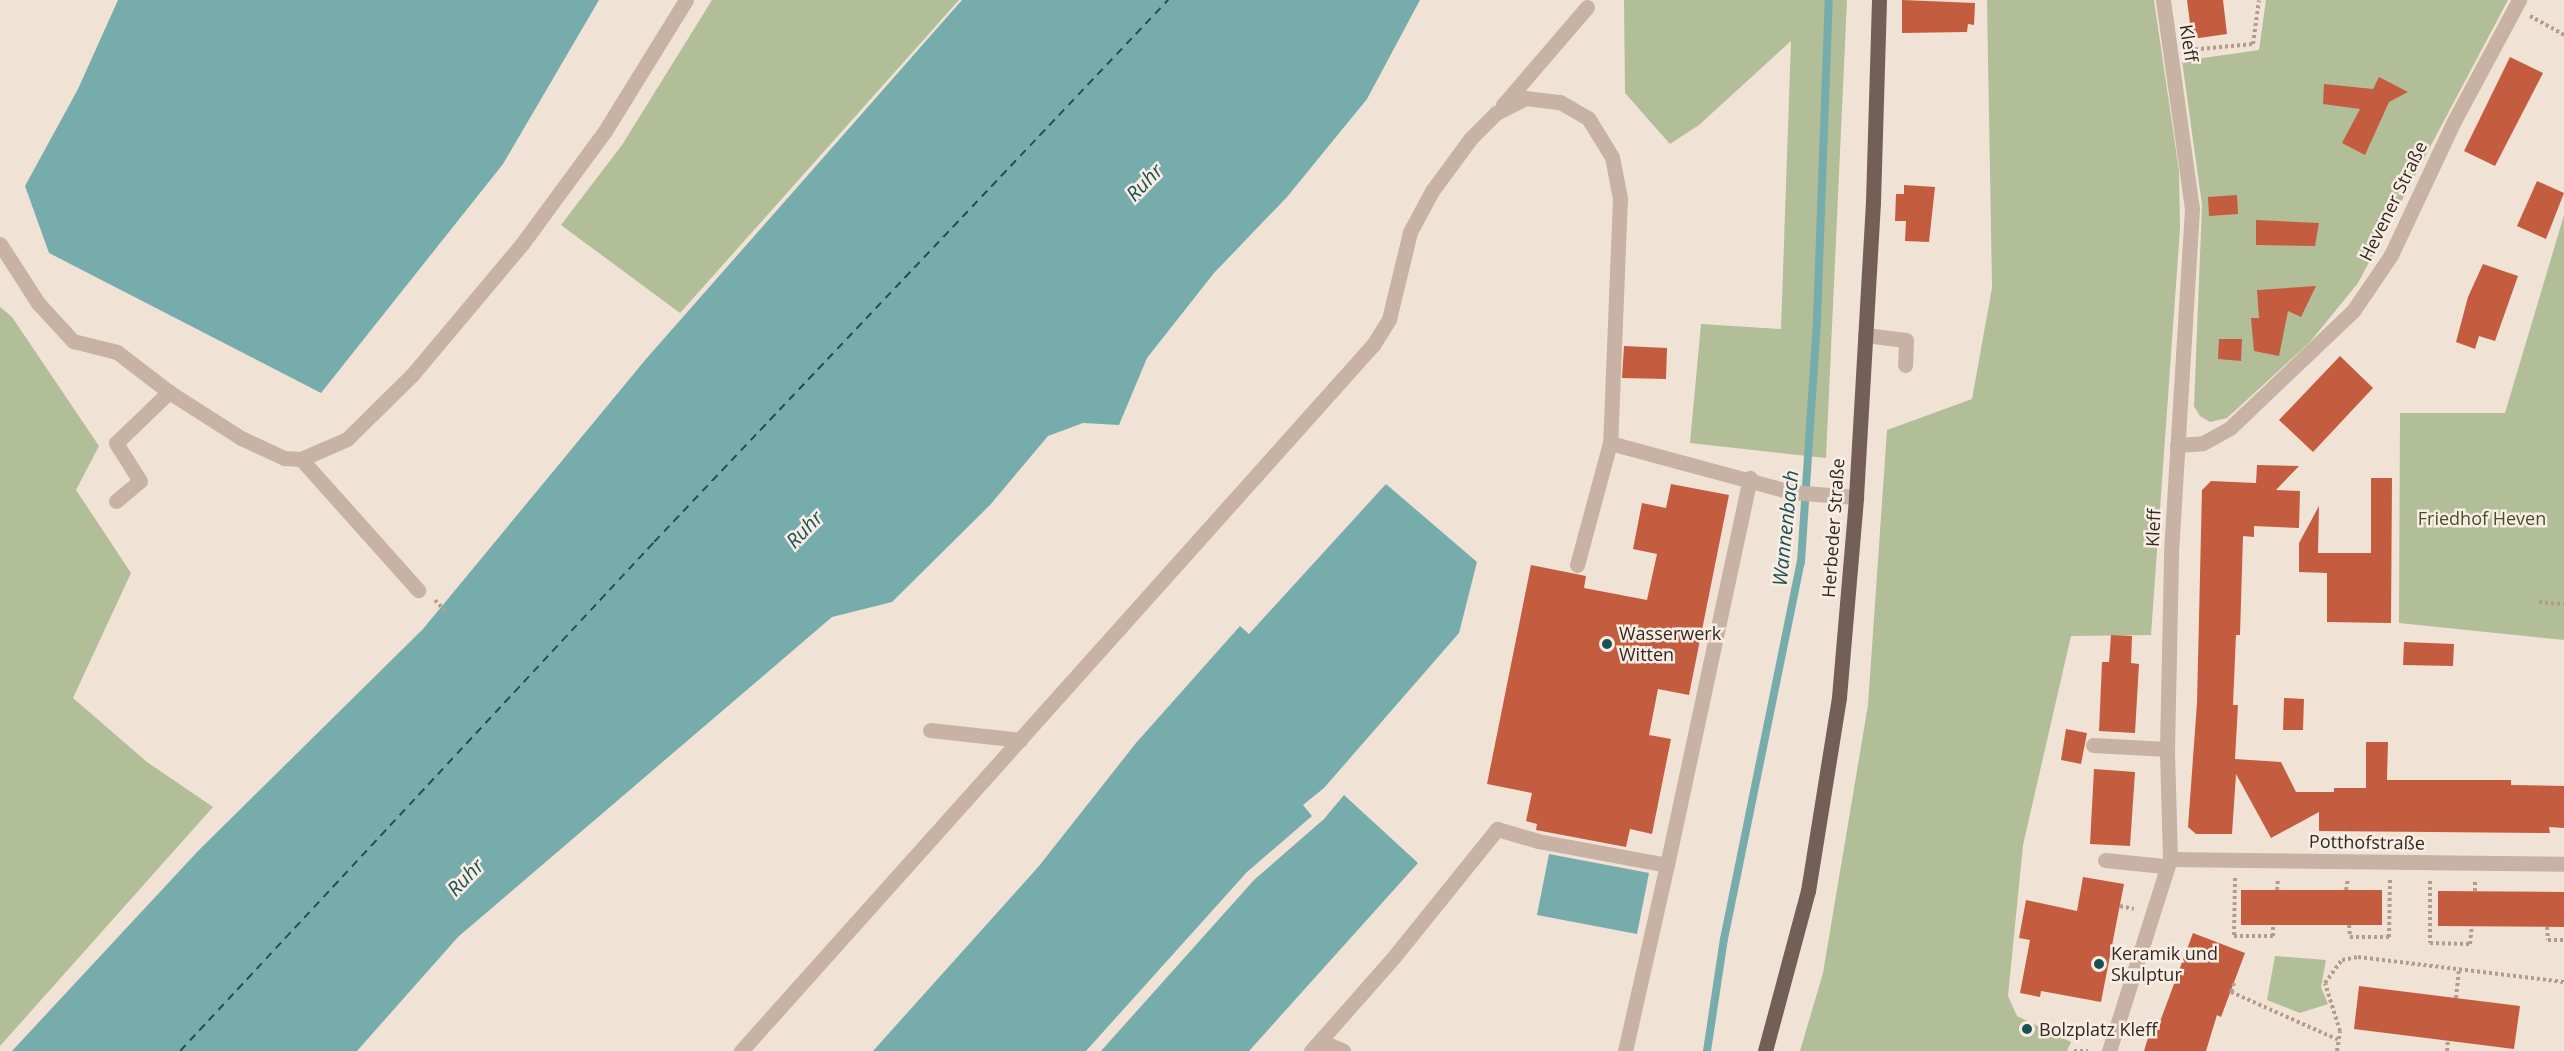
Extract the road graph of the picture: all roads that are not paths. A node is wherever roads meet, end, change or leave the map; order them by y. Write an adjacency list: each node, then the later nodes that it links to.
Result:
1 (686, 0): 13 (street)
2 (1879, 0): 8 (main road, Herbeder Straße)
3 (2163, 0): 12 (street, Kleff)
4 (2517, 4): 12 (street, Hevener Straße)
5 (1587, 7): 6 (street)
6 (1496, 113): 11 (street); 20 (street)
7 (0, 244): 10 (street)
8 (1865, 335): 9 (street); 15 (main road, Herbeder Straße)
9 (1905, 365)
10 (168, 392): 13 (street); 16 (street)
11 (1610, 443): 14 (street); 17 (street)
12 (2177, 445): 22 (street, Kleff)
13 (301, 459): 18 (street)
14 (1750, 478): 15 (street); 26 (street)
15 (1856, 498): 31 (main road, Herbeder Straße)
16 (116, 501)
17 (1577, 565)
18 (418, 590)
19 (930, 730): 20 (street)
20 (1020, 740): 28 (street)
21 (2093, 746): 22 (street)
22 (2167, 749): 24 (street, Kleff)
23 (2105, 860): 24 (street, Potthofstraße)
24 (2167, 862): 25 (street, Potthofstraße); 32 (street, Kleff)
25 (2564, 864)
26 (1667, 865): 27 (street); 30 (street)
27 (1316, 1046): 29 (street)
28 (741, 1051)
29 (1343, 1051)
30 (1625, 1051)
31 (1765, 1051)
32 (2109, 1051)

